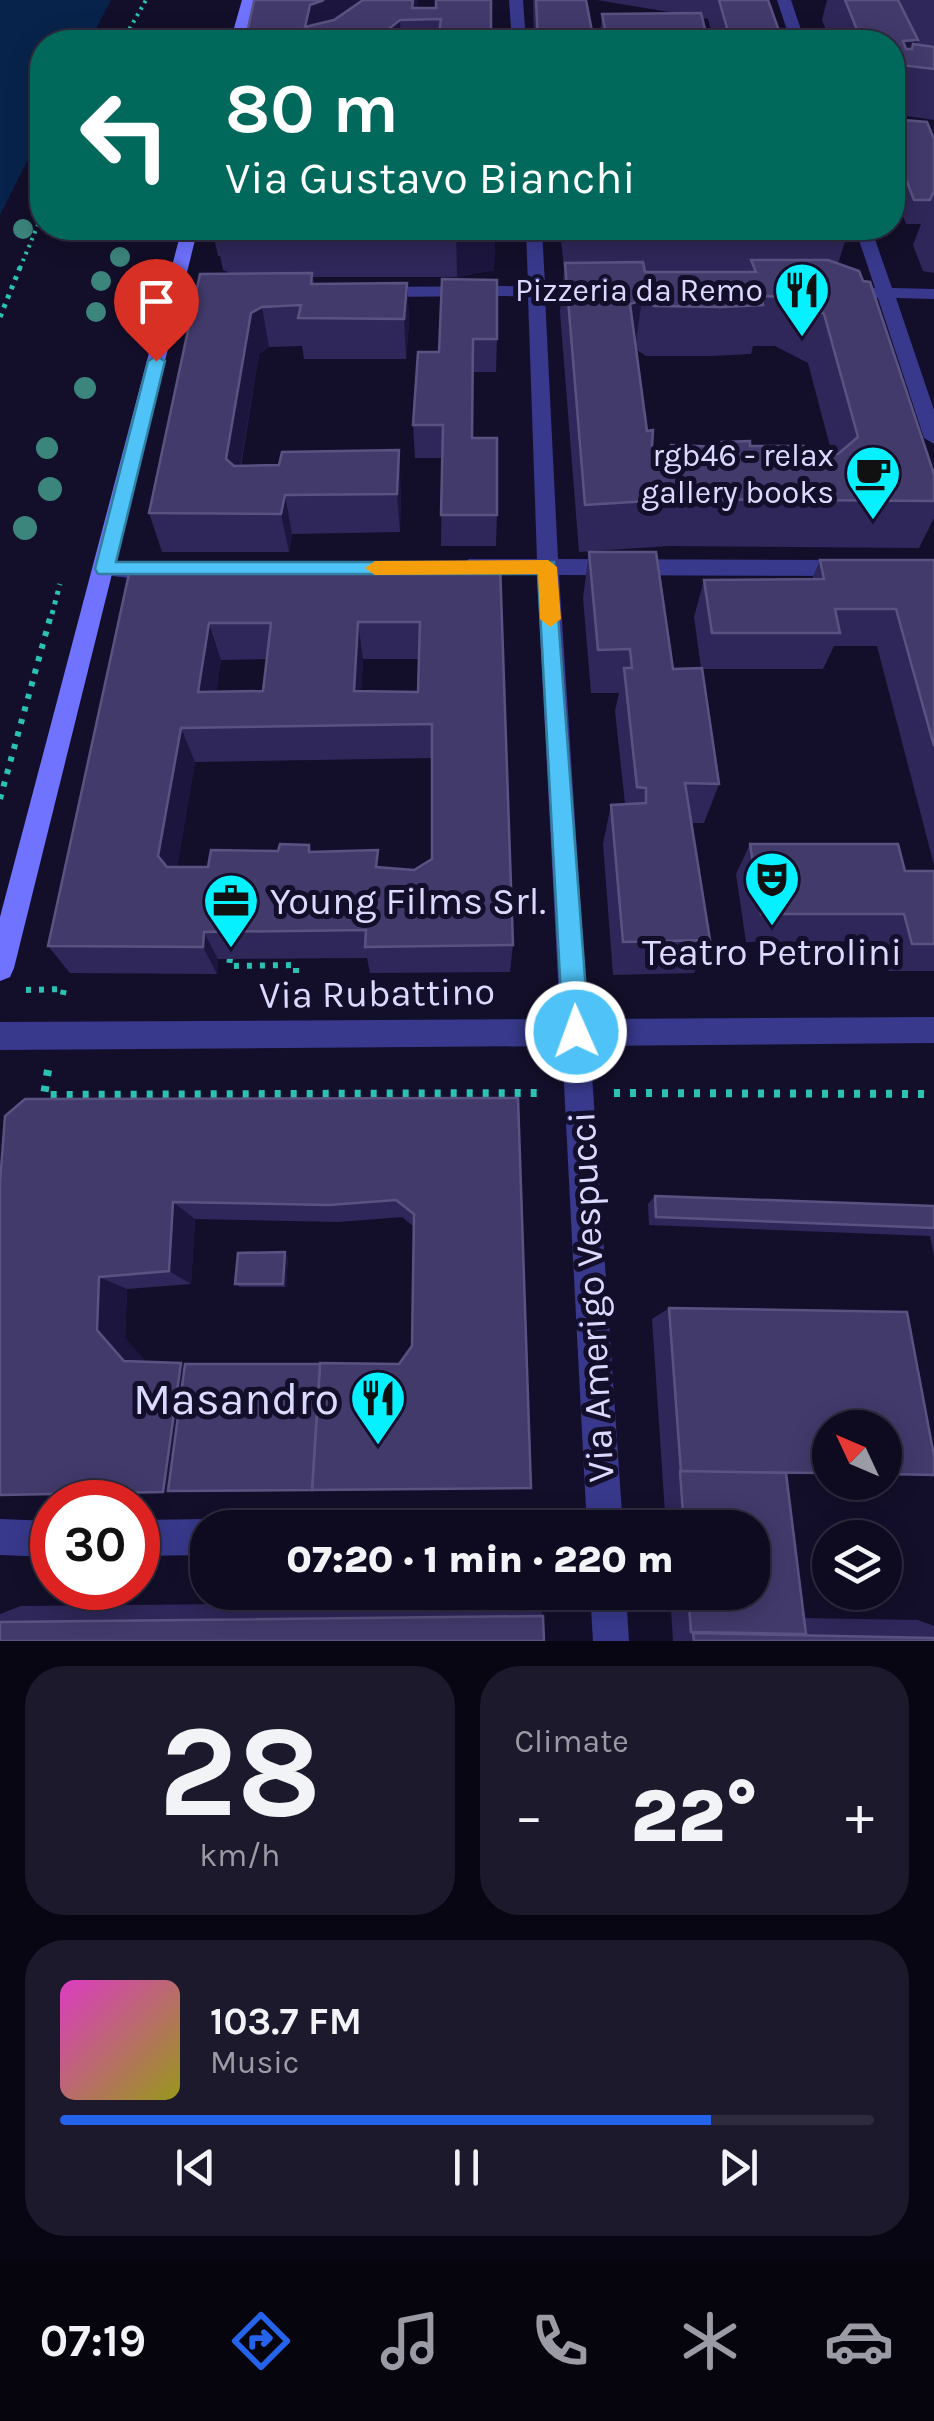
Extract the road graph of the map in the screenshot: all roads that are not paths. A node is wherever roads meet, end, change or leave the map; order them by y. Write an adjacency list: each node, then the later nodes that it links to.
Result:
1 (248, 0): 5 (main road)
2 (516, 0): 7 (street)
3 (784, 0): 8 (street)
4 (258, 18): 5 (street)
5 (242, 22): 6 (main road)
6 (240, 30)
7 (518, 30)
8 (794, 30)
9 (187, 240): 12 (main road)
10 (535, 240): 15 (street, Via Amerigo Vespucci)
11 (867, 240): 18 (street)
12 (174, 291): 13 (street); 24 (main road)
13 (248, 292)
14 (346, 292): 15 (street)
15 (538, 292): 16 (street); 21 (street, Via Amerigo Vespucci)
16 (619, 292)
17 (812, 292): 18 (street)
18 (884, 292): 19 (street); 20 (street)
19 (934, 294)
20 (934, 438)
21 (548, 567): 22 (street); 23 (street); 28 (street, Via Amerigo Vespucci)
22 (444, 568)
23 (871, 568)
24 (105, 569): 25 (street); 26 (main road)
25 (195, 569)
26 (0, 968)
27 (934, 1030): 28 (street, Via Rubattino)
28 (576, 1032): 29 (street, Via Rubattino); 30 (street, Via Amerigo Vespucci)
29 (0, 1036)
30 (604, 1510)
31 (0, 1537): 33 (street)
32 (190, 1537): 34 (street)
33 (30, 1538)
34 (160, 1538)
35 (609, 1610): 36 (street)
36 (610, 1641)

